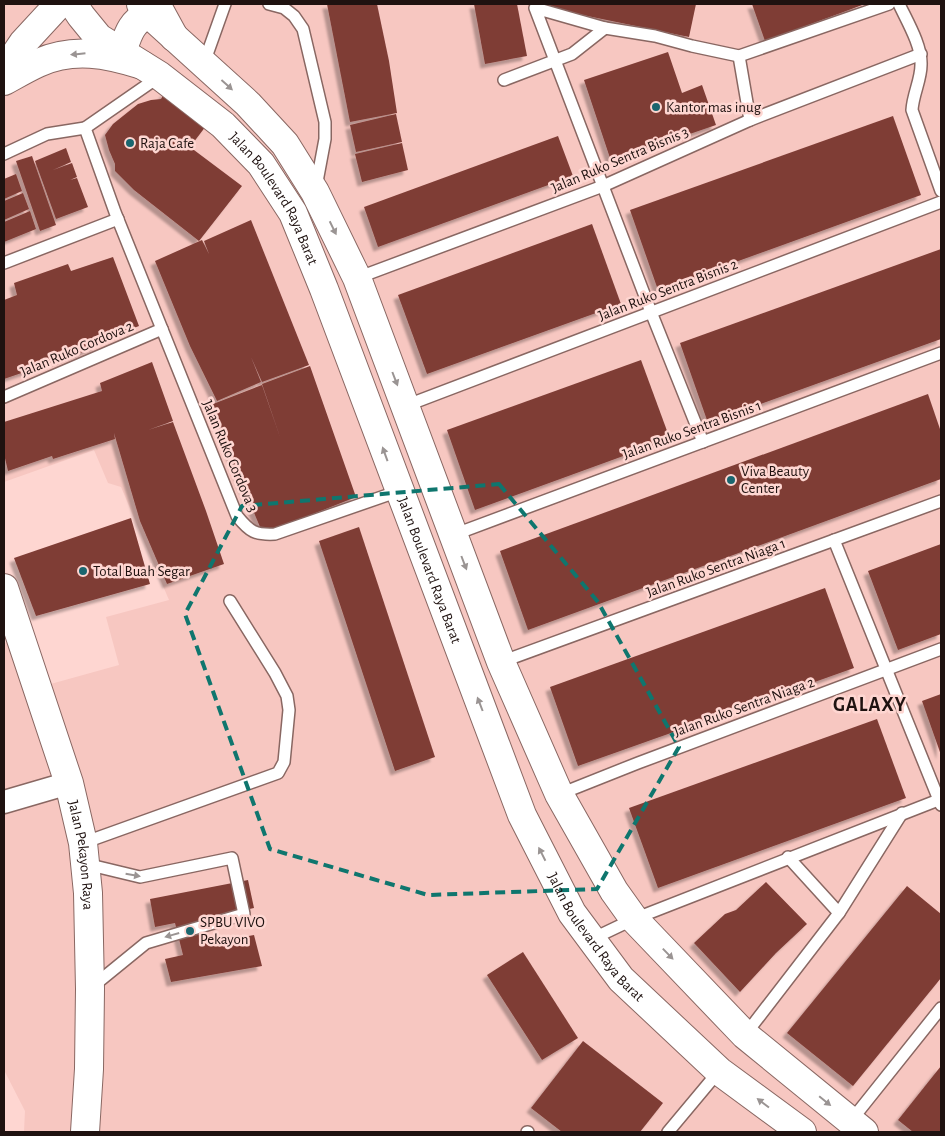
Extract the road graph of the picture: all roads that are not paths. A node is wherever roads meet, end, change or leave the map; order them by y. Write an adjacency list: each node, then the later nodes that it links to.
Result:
1 (59, 4): 15 (main road)
2 (73, 4): 14 (main road, Jalan Boulevard Raya Barat)
3 (225, 4): 13 (lane)
4 (269, 4): 23 (lane)
5 (889, 4): 11 (lane)
6 (899, 4): 10 (lane)
7 (534, 6): 9 (lane); 12 (lane)
8 (149, 8): 13 (main road); 14 (main road)
9 (605, 28): 11 (lane); 12 (lane)
10 (921, 54): 18 (lane, Jalan Ruko Sentra Bisnis 3); 22 (lane)
11 (739, 56): 18 (lane)
12 (556, 61): 16 (lane); 21 (lane)
13 (204, 64): 23 (main road, one-way to 23)
14 (141, 65): 17 (main road, one-way to 17); 19 (lane); 28 (main road, Jalan Boulevard Raya Barat)
15 (4, 71)
16 (504, 80)
17 (4, 81)
18 (750, 120): 21 (lane, Jalan Ruko Sentra Bisnis 3)
19 (85, 128): 20 (lane); 25 (lane, Jalan Ruko Cordova 3)
20 (4, 154)
21 (603, 186): 27 (lane, Jalan Ruko Sentra Bisnis 3); 29 (lane)
22 (941, 191)
23 (315, 192): 27 (main road, one-way to 27)
24 (941, 202): 29 (lane, Jalan Ruko Sentra Bisnis 2)
25 (118, 218): 26 (lane); 30 (lane, Jalan Ruko Cordova 3)
26 (4, 263)
27 (357, 278): 28 (main road); 33 (main road, one-way to 33)
28 (324, 289): 35 (main road, Jalan Boulevard Raya Barat, one-way to 28)
29 (651, 312): 33 (lane, Jalan Ruko Sentra Bisnis 2); 34 (lane)
30 (162, 329): 32 (lane, Jalan Ruko Cordova 2); 35 (lane, Jalan Ruko Cordova 3)
31 (941, 354): 34 (lane, Jalan Ruko Sentra Bisnis 1)
32 (4, 397)
33 (405, 406): 37 (main road)
34 (703, 442): 37 (lane, Jalan Ruko Sentra Bisnis 1)
35 (399, 491): 53 (main road, Jalan Boulevard Raya Barat, one-way to 35)
36 (941, 501): 38 (lane, Jalan Ruko Sentra Niaga 1)
37 (453, 535): 42 (main road, one-way to 42)
38 (834, 540): 42 (lane, Jalan Ruko Sentra Niaga 1); 43 (lane)
39 (230, 601): 49 (lane)
40 (7, 605): 44 (main road, Jalan Pekayon Raya)
41 (941, 649): 43 (lane, Jalan Ruko Sentra Niaga 2)
42 (501, 662): 45 (main road)
43 (887, 670): 45 (lane, Jalan Ruko Sentra Niaga 2); 46 (lane)
44 (69, 784): 47 (street); 49 (main road, Jalan Pekayon Raya)
45 (559, 794): 52 (main road)
46 (940, 801): 48 (lane)
47 (4, 802)
48 (902, 813): 50 (lane); 51 (lane)
49 (85, 854): 54 (main road, Jalan Pekayon Raya); 54 (lane, one-way to 54)
50 (788, 857): 51 (lane); 52 (lane)
51 (839, 913): 56 (lane)
52 (634, 919): 53 (lane); 56 (main road, one-way to 56)
53 (592, 939): 57 (main road, Jalan Boulevard Raya Barat)
54 (90, 988): 59 (main road, Jalan Pekayon Raya)
55 (941, 1008): 58 (lane)
56 (744, 1035): 58 (main road, one-way to 58)
57 (719, 1071): 60 (lane); 61 (main road, Jalan Boulevard Raya Barat, one-way to 57)
58 (857, 1127)
59 (85, 1132)
60 (668, 1132)
61 (802, 1132)

